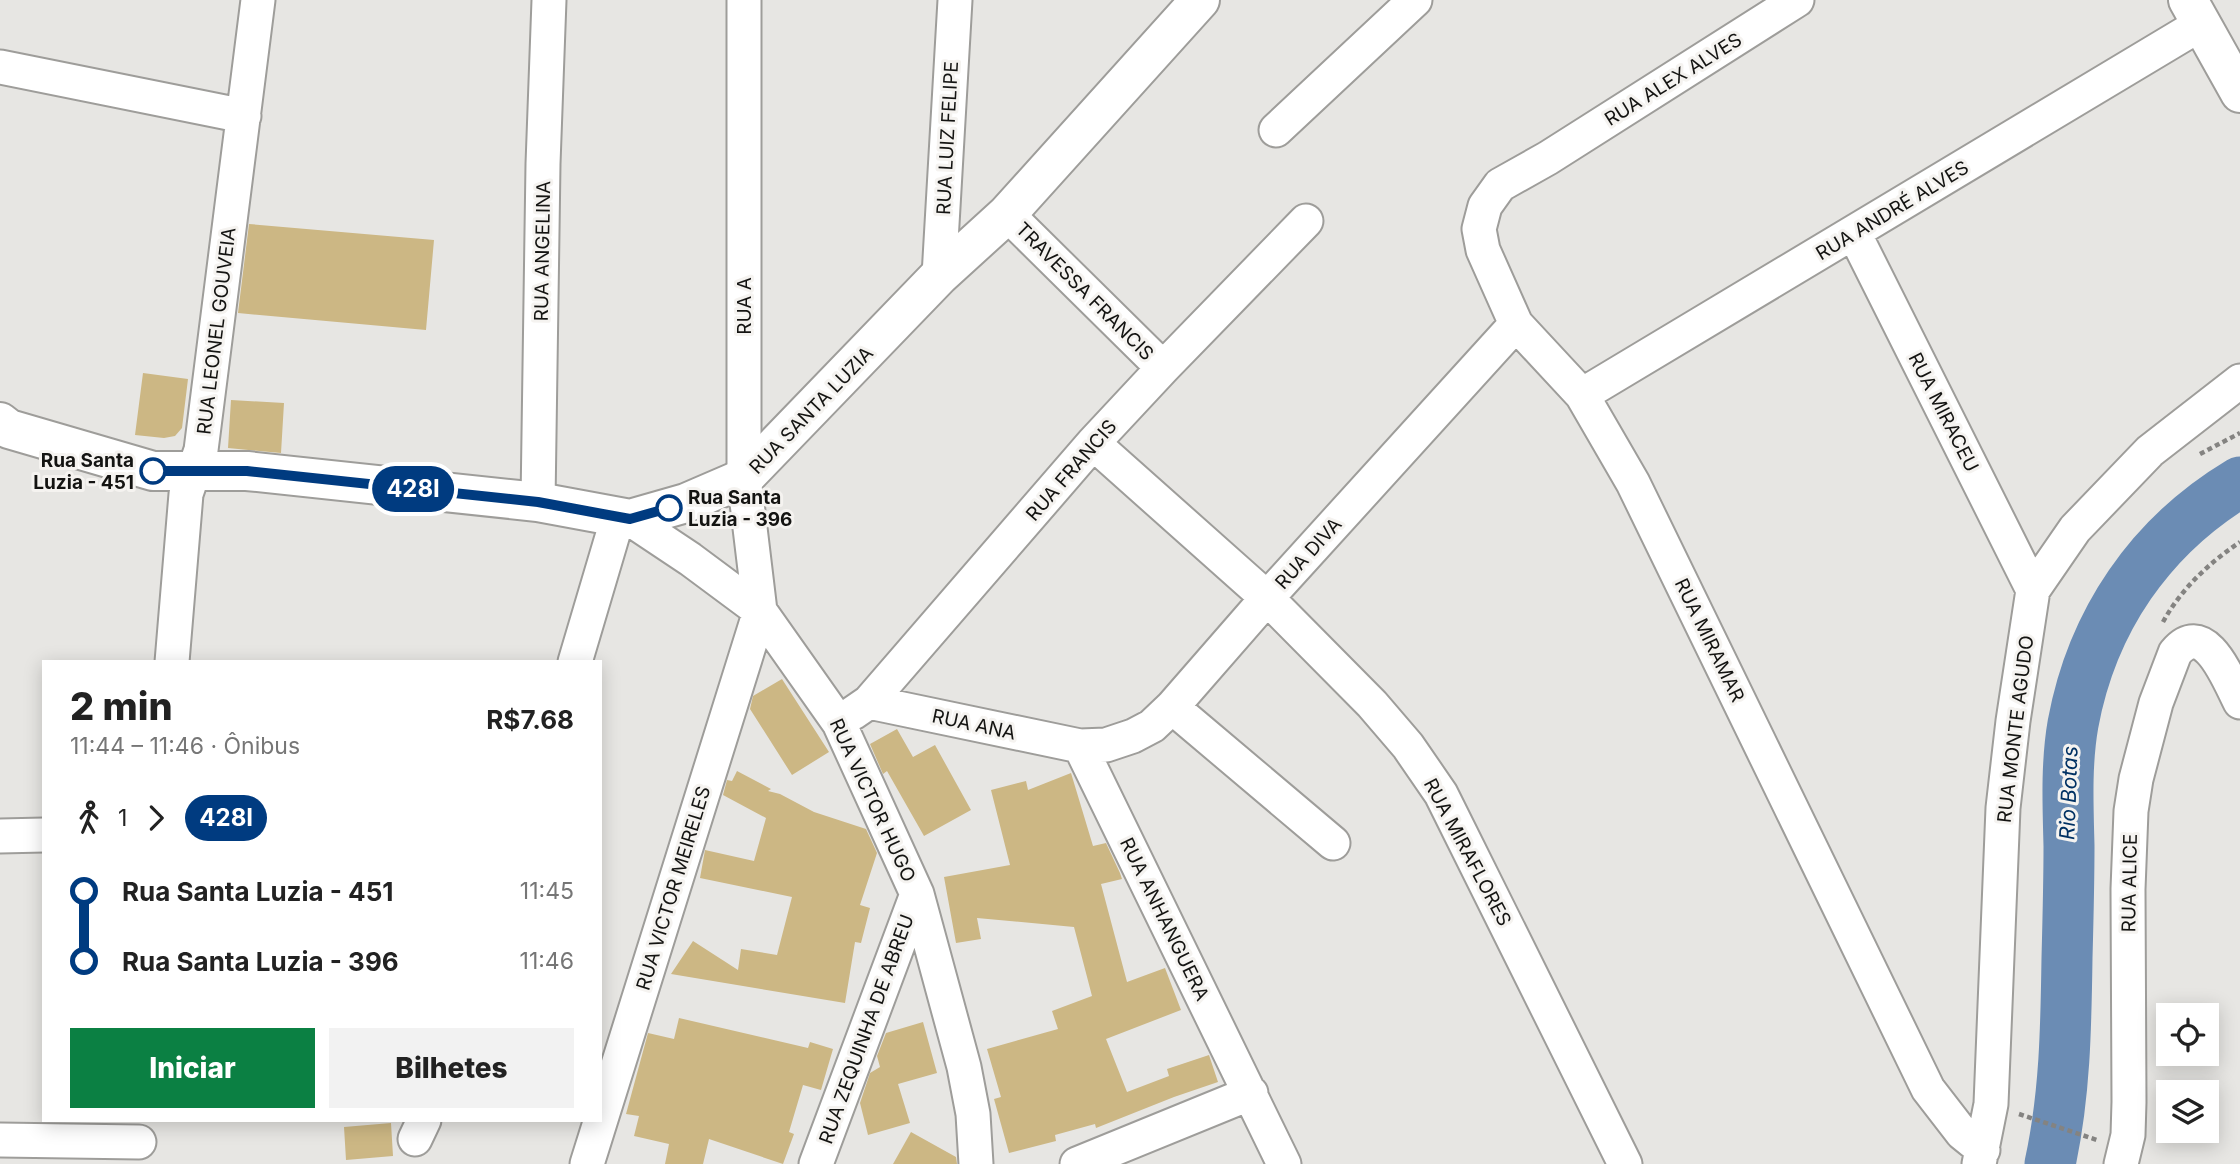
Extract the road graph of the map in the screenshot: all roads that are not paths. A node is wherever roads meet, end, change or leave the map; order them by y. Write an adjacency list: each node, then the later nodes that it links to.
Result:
1 (258, 0): 11 (street, RUA LEONEL GOUVEIA)
2 (549, 0): 26 (street, RUA ANGELINA)
3 (744, 0): 25 (street, RUA A)
4 (955, 0): 17 (street, RUA LUIZ FELIPE)
5 (1200, 0): 14 (main road, RUA SANTA LUZIA)
6 (1797, 0): 13 (street, RUA ALEX ALVES)
7 (1402, 4): 12 (street)
8 (2195, 12): 10 (main road); 16 (street, RUA ANDRÉ ALVES)
9 (0, 67): 11 (street)
10 (2240, 93)
11 (244, 116): 24 (street, RUA LEONEL GOUVEIA)
12 (1276, 130)
13 (1548, 158): 18 (street, RUA MIRAMAR)
14 (1007, 214): 17 (main road, RUA SANTA LUZIA); 19 (street, TRAVESSA FRANCIS)
15 (1306, 221): 19 (street, RUA FRANCIS)
16 (1854, 233): 21 (street, RUA ANDRÉ ALVES); 28 (street, RUA MIRACEU)
17 (939, 276): 25 (main road, RUA SANTA LUZIA)
18 (1516, 324): 21 (street, RUA MIRAMAR); 29 (street, RUA DIVA)
19 (1163, 368): 23 (street, RUA FRANCIS)
20 (2240, 381): 28 (street, RUA MONTE AGUDO)
21 (1582, 395): 47 (street, RUA MIRAMAR)
22 (3, 433): 24 (main road, RUA SANTA LUZIA)
23 (1093, 443): 29 (street, RUA MIRAFLORES); 33 (street, RUA FRANCIS)
24 (192, 473): 26 (main road, RUA SANTA LUZIA); 31 (street, RUA LEONEL GOUVEIA)
25 (744, 478): 27 (main road, RUA SANTA LUZIA); 30 (street, RUA A)
26 (538, 502): 27 (main road, RUA SANTA LUZIA)
27 (624, 518): 30 (street, RUA VICTOR HUGO); 32 (street)
28 (2033, 590): 47 (street, RUA MONTE AGUDO)
29 (1267, 598): 35 (street, RUA DIVA); 54 (street, RUA MIRAFLORES)
30 (760, 611): 36 (street, RUA VICTOR HUGO); 43 (street, RUA VICTOR MEIRELES)
31 (172, 660)
32 (576, 660)
33 (869, 702): 36 (street, RUA FRANCIS); 37 (street, RUA ANA)
34 (2240, 702): 48 (street, RUA ALICE)
35 (1172, 707): 37 (street, RUA DIVA); 40 (street)
36 (839, 723): 41 (street, RUA VICTOR HUGO)
37 (1080, 746): 42 (street, RUA ANHANGUERA)
38 (42, 835): 39 (street)
39 (0, 836)
40 (1333, 843)
41 (917, 894): 50 (street, RUA ZEQUINHA DE ABREU); 51 (street, RUA VICTOR HUGO)
42 (1251, 1093): 52 (street); 53 (street, RUA ANHANGUERA)
43 (602, 1116)
44 (600, 1122): 49 (street, RUA VICTOR MEIRELES)
45 (0, 1140): 46 (street)
46 (139, 1142)
47 (1981, 1157)
48 (2122, 1163)
49 (587, 1164)
50 (816, 1164)
51 (976, 1164)
52 (1077, 1164)
53 (1284, 1164)
54 (1625, 1164)

